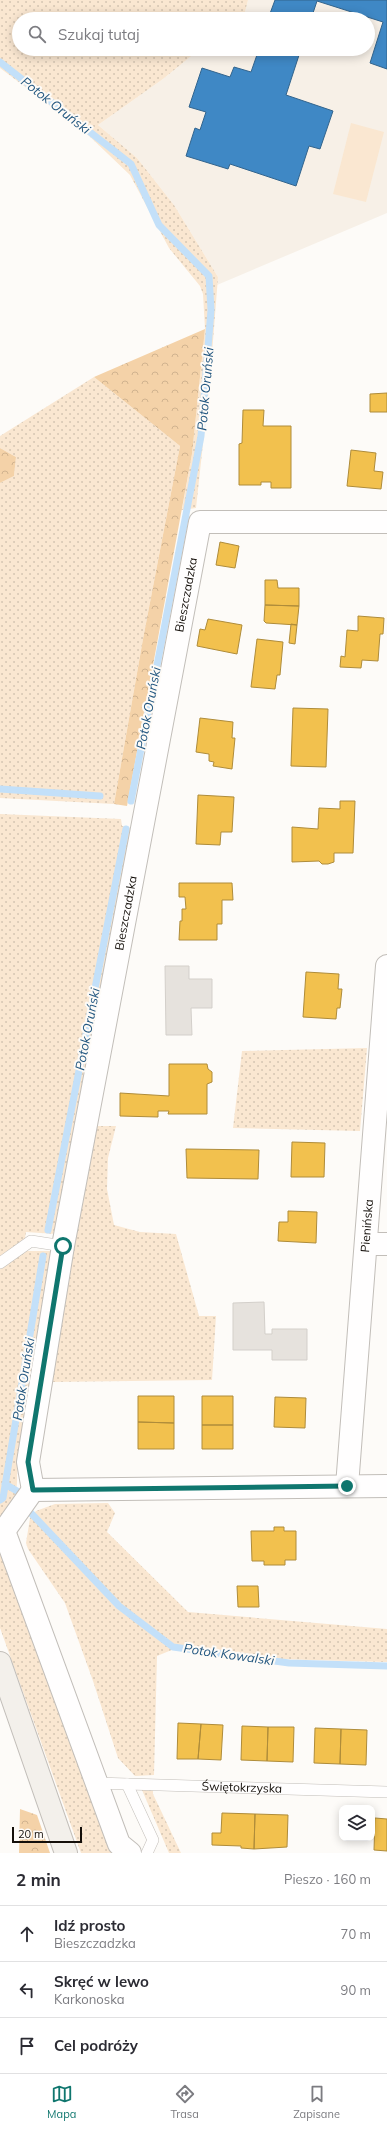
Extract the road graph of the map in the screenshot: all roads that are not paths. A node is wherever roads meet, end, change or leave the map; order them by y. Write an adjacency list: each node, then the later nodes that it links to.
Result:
1 (387, 522): 5 (street, Bieszczadzka)
2 (387, 966): 3 (street, Pienińska)
3 (366, 1244): 4 (street); 7 (street, Pienińska)
4 (387, 1244)
5 (63, 1246): 6 (lane); 9 (street, Bieszczadzka)
6 (0, 1263)
7 (347, 1486): 8 (street); 9 (street)
8 (387, 1486)
9 (33, 1490): 10 (street)
10 (2, 1532): 12 (street)
11 (0, 1663): 15 (main road)
12 (96, 1783): 13 (lane, Świętokrzyska); 16 (street)
13 (127, 1784): 14 (lane, Świętokrzyska); 17 (lane)
14 (387, 1792)
15 (66, 1853)
16 (130, 1853)
17 (146, 1853)

